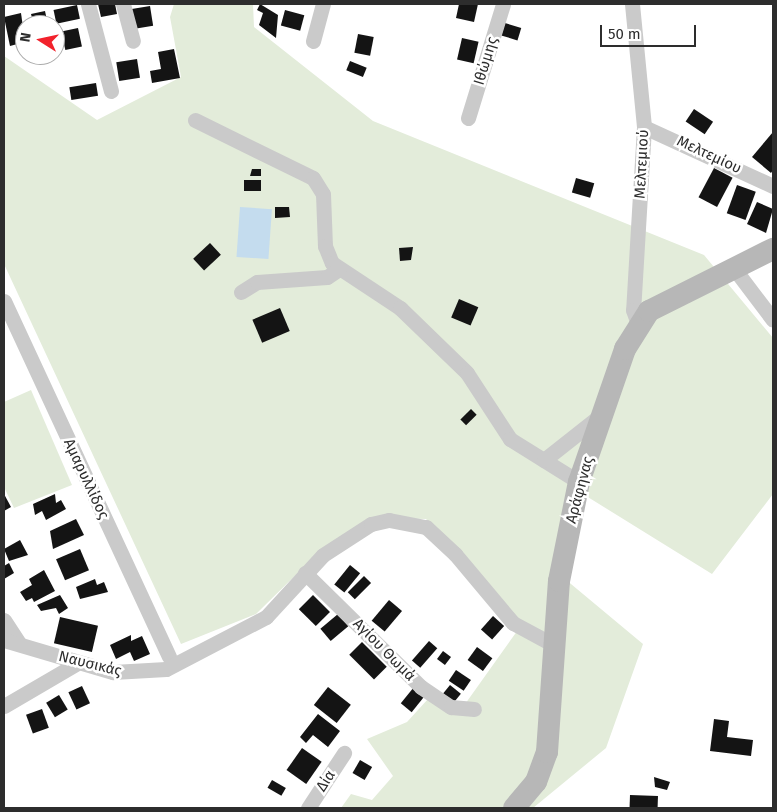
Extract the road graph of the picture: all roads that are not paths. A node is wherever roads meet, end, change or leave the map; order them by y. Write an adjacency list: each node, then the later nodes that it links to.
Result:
1 (88, 4): 8 (street)
2 (123, 4): 6 (street)
3 (323, 4): 7 (street)
4 (503, 4): 9 (street, Ιθώμης)
5 (632, 4): 11 (street, Μελτεμιού)
6 (132, 41)
7 (313, 41)
8 (111, 91)
9 (468, 118)
10 (195, 120): 14 (street)
11 (644, 127): 12 (street, Μελτεμίου); 19 (street, Μελτεμιού)
12 (773, 186)
13 (773, 249): 15 (main road, Αράφηνας)
14 (339, 269): 16 (street); 21 (street)
15 (736, 271): 18 (street); 19 (main road, Αράφηνας)
16 (241, 292)
17 (4, 301): 28 (street, Αμαρυλλίδος)
18 (773, 320)
19 (638, 324): 20 (main road, Αράφηνας)
20 (601, 415): 21 (street); 22 (main road, Αράφηνας)
21 (544, 460): 22 (street)
22 (579, 482): 26 (main road, Αράφηνας)
23 (305, 573): 26 (street); 27 (street); 32 (street, Αγίου Θωμά)
24 (4, 620): 25 (street)
25 (11, 641): 29 (street, Ναυσικάς)
26 (552, 644): 35 (main road, Αράφηνας)
27 (203, 651): 28 (street); 30 (street, Ναυσικάς)
28 (169, 657): 30 (street)
29 (76, 664): 30 (street, Ναυσικάς); 31 (street)
30 (153, 672)
31 (4, 706)
32 (474, 709)
33 (344, 753): 34 (street, Δία)
34 (308, 808)
35 (514, 808)

